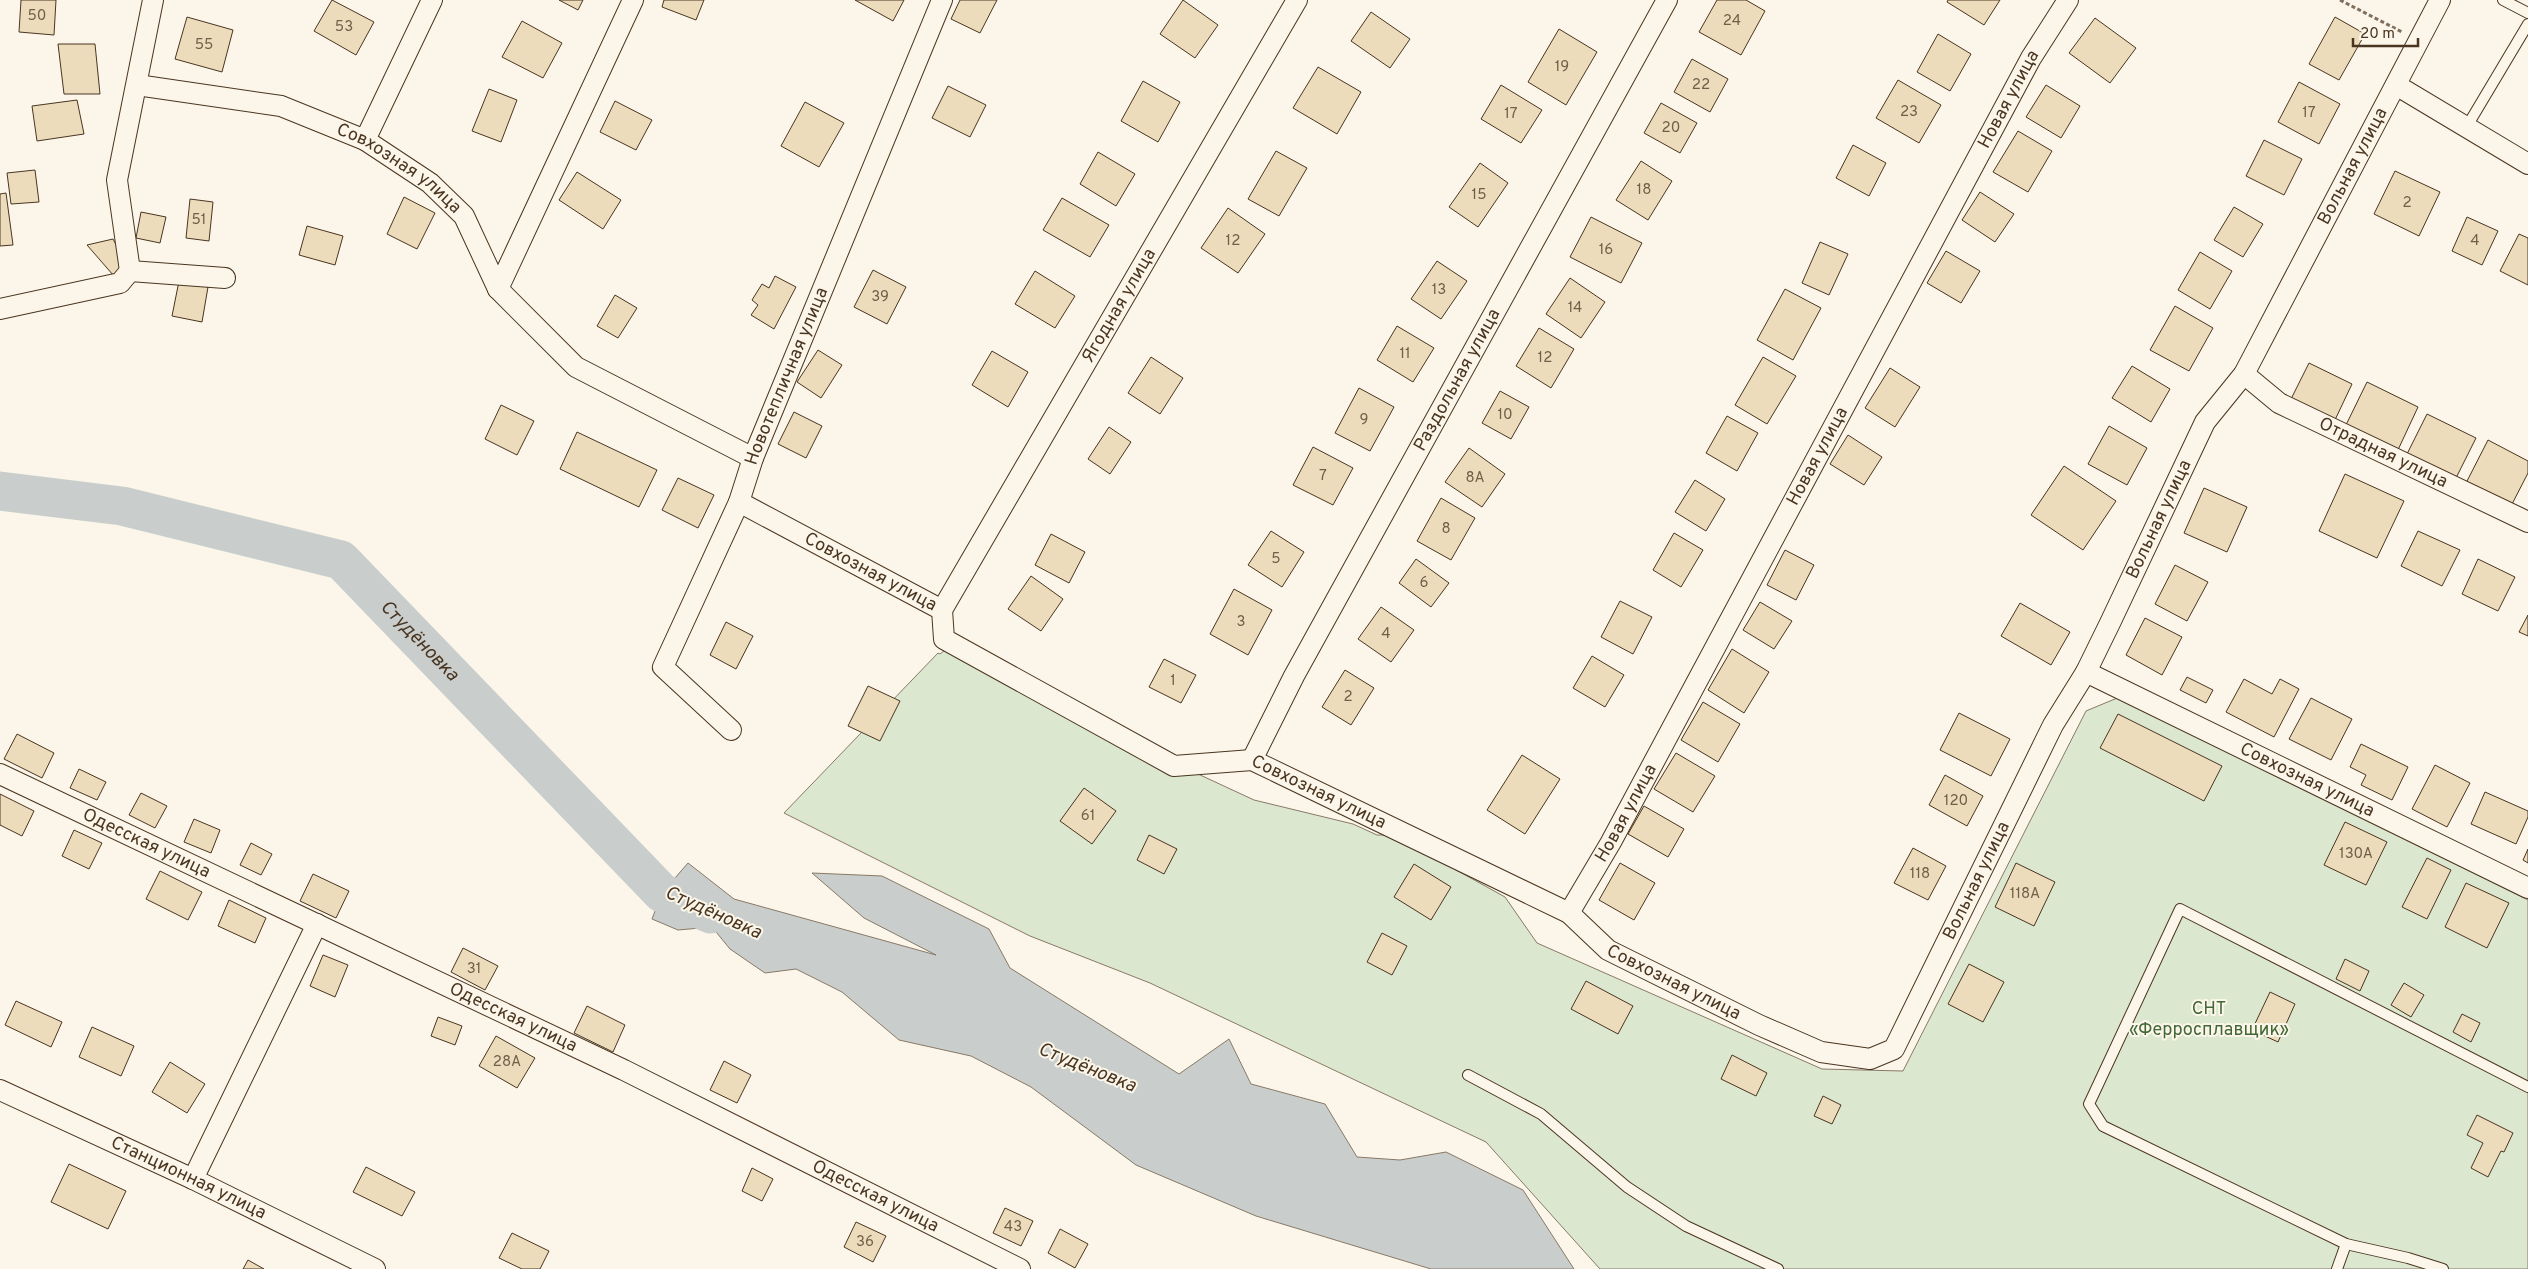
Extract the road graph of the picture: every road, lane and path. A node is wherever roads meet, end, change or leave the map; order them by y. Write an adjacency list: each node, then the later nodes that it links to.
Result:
1 (153, 0): 14 (street)
2 (432, 0): 17 (street)
3 (633, 0): 21 (street)
4 (942, 0): 24 (street, Новотепличная улица)
5 (1297, 0): 27 (street, Ягодная улица)
6 (1667, 0): 30 (street, Раздольная улица)
7 (2068, 0): 33 (street, Новая улица)
8 (2340, 0): 13 (path)
9 (2440, 0): 13 (street, Вольная улица)
10 (2502, 0): 11 (lane)
11 (2528, 13)
12 (2528, 24): 16 (lane)
13 (2418, 40): 15 (street, Вольная улица)
14 (137, 85): 17 (street, Совхозная улица); 19 (street)
15 (2396, 85): 16 (street); 23 (street, Вольная улица)
16 (2466, 128): 18 (street)
17 (365, 140): 21 (street, Совхозная улица)
18 (2528, 164)
19 (130, 271): 20 (street); 22 (street)
20 (225, 278)
21 (498, 289): 24 (street, Совхозная улица)
22 (0, 309)
23 (2244, 374): 26 (street, Отрадная улица); 28 (street, Вольная улица)
24 (753, 458): 25 (street, Новотепличная улица)
25 (739, 502): 27 (street, Совхозная улица); 29 (street, Новотепличная улица)
26 (2528, 522)
27 (942, 610): 30 (street, Совхозная улица)
28 (2086, 672): 32 (street, Совхозная улица); 35 (street, Вольная улица)
29 (730, 730)
30 (1252, 760): 33 (street, Совхозная улица)
31 (0, 774): 34 (street, Одесская улица)
32 (2528, 888)
33 (1569, 913): 35 (street, Совхозная улица)
34 (317, 924): 39 (street); 42 (street, Одесская улица)
35 (1894, 1050)
36 (1468, 1075): 43 (lane)
37 (2528, 1087): 40 (lane)
38 (0, 1090): 39 (street, Станционная улица)
39 (193, 1179): 41 (street, Станционная улица)
40 (2346, 1244): 44 (lane); 45 (lane)
41 (375, 1269)
42 (1020, 1269)
43 (1778, 1269)
44 (2337, 1269)
45 (2442, 1269)

